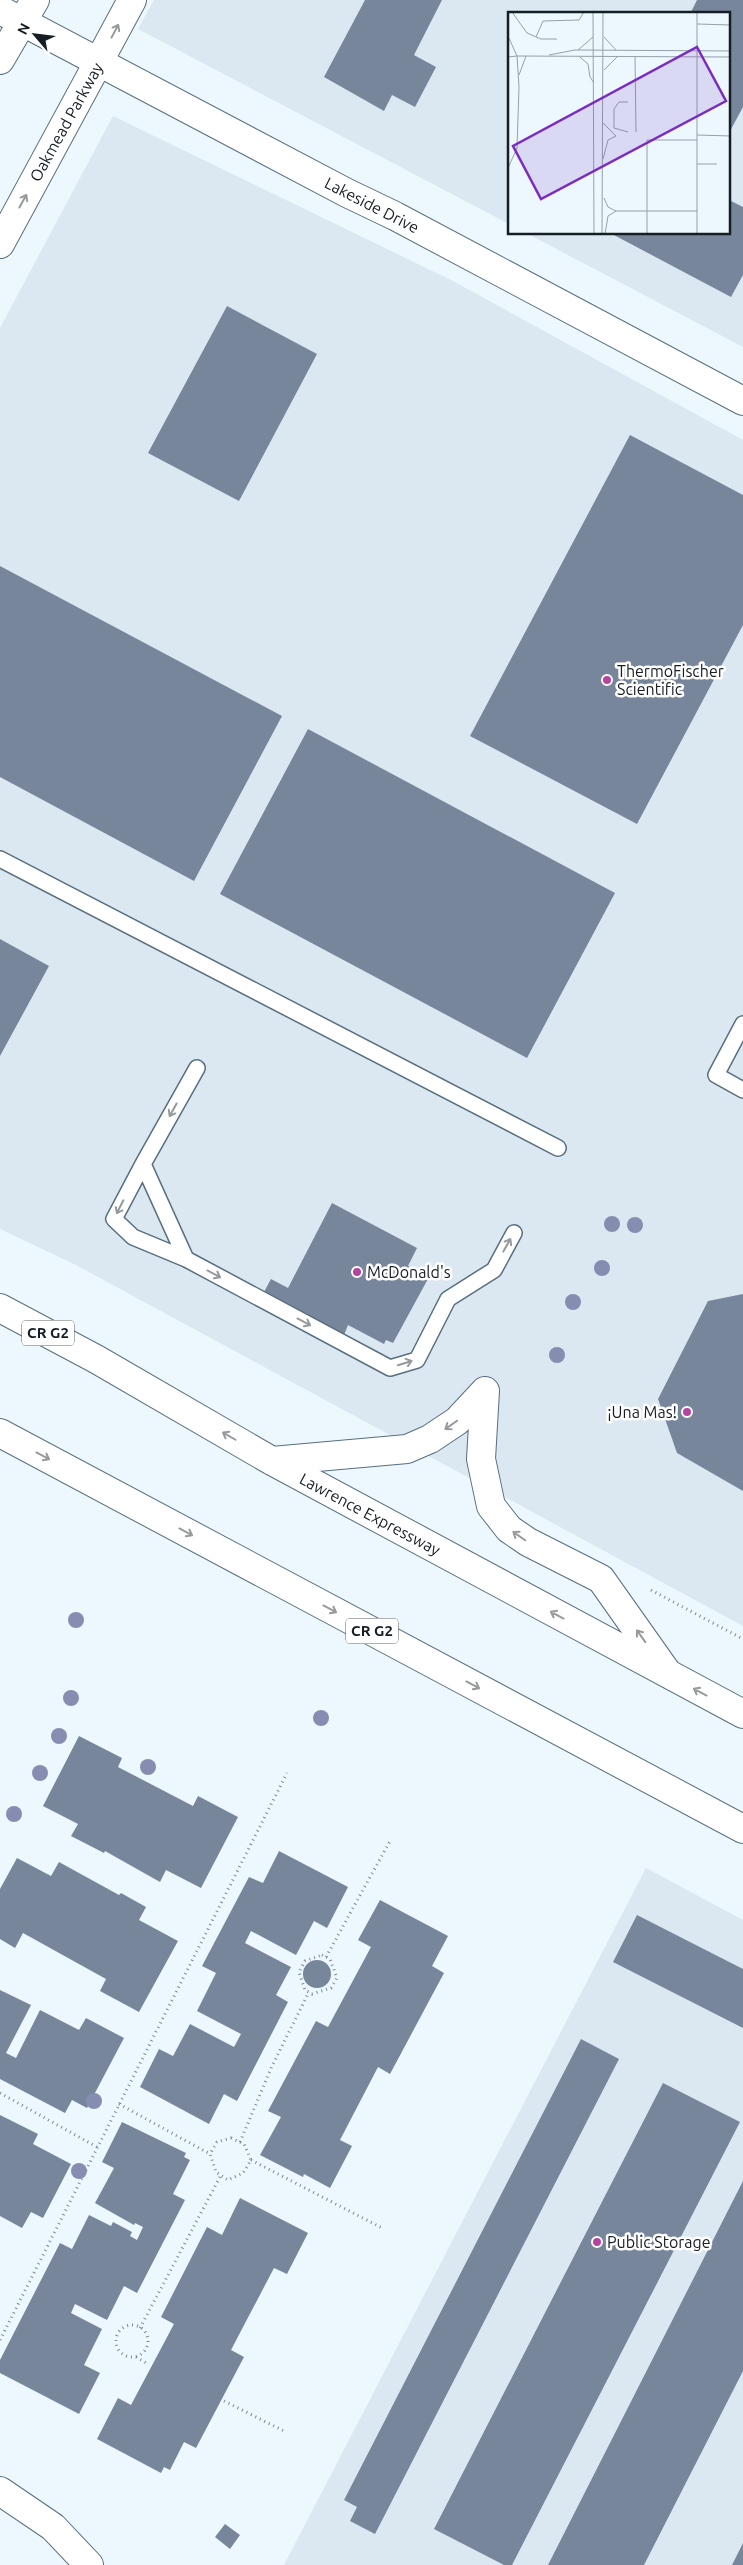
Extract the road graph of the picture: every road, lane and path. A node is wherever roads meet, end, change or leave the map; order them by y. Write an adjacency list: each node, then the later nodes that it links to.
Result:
1 (132, 0): 4 (main road, Oakmead Parkway, one-way to 1)
2 (19, 11): 3 (main road); 4 (main road, Lakeside Drive)
3 (0, 60)
4 (98, 62): 5 (main road, Oakmead Parkway, one-way to 4); 6 (main road, Lakeside Drive)
5 (0, 244)
6 (743, 401)
7 (0, 859): 11 (lane)
8 (743, 1024): 10 (lane)
9 (197, 1068): 12 (lane, one-way to 12)
10 (743, 1090)
11 (558, 1148)
12 (143, 1164): 14 (lane); 14 (lane, one-way to 14)
13 (514, 1233): 14 (lane, one-way to 13)
14 (186, 1259)
15 (0, 1308): 17 (main road, Lawrence Expressway / CR G2, one-way to 15)
16 (0, 1433): 21 (main road, CR G2, one-way to 21)
17 (272, 1461): 18 (main road, Lawrence Expressway / CR G2, one-way to 17); 18 (main road, one-way to 17)
18 (670, 1676): 19 (main road, Lawrence Expressway / CR G2, one-way to 18)
19 (743, 1714)
20 (287, 1773): 26 (path)
21 (743, 1830)
22 (390, 1841): 23 (path)
23 (326, 1957): 24 (path); 24 (path)
24 (309, 1992): 27 (path)
25 (0, 2093): 28 (path)
26 (119, 2104): 28 (path); 29 (path)
27 (240, 2142): 29 (path); 30 (path)
28 (98, 2148): 34 (path)
29 (210, 2154): 31 (path)
30 (251, 2160): 31 (path); 32 (path)
31 (221, 2176): 33 (path)
32 (384, 2229)
33 (140, 2328): 35 (path); 35 (path)
34 (0, 2340)
35 (136, 2357): 36 (path)
36 (148, 2364)
37 (224, 2401): 38 (path)
38 (286, 2432)
39 (0, 2491): 40 (main road)
40 (89, 2565)

